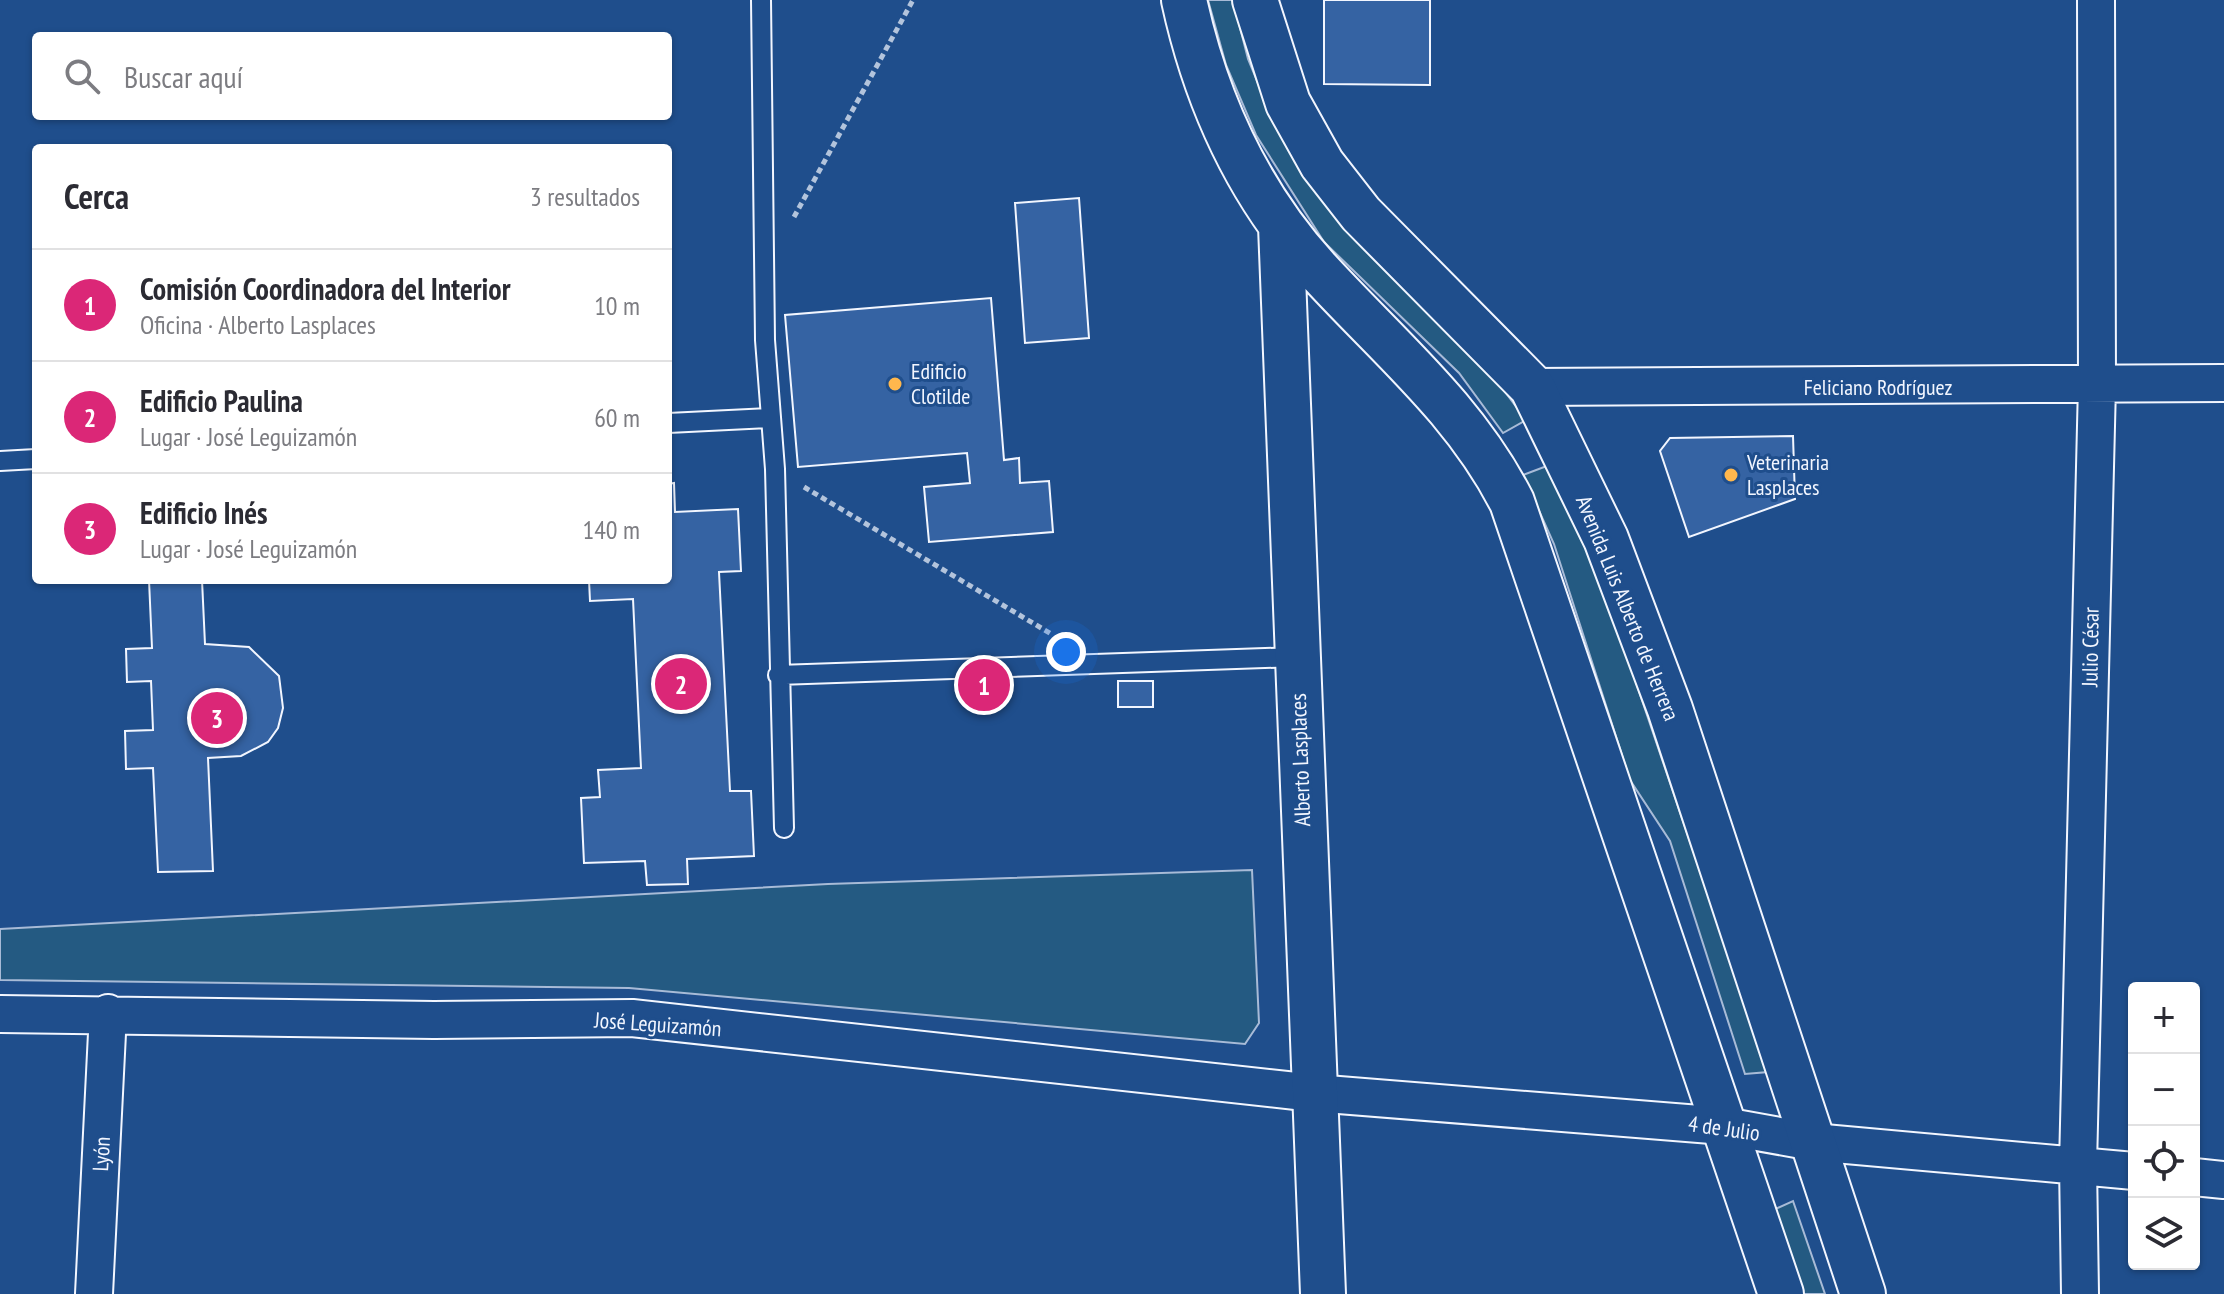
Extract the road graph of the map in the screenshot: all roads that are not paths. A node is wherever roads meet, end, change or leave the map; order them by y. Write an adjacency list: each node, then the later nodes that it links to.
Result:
1 (761, 0): 9 (lane)
2 (1184, 0): 5 (main road)
3 (1255, 0): 8 (main road, Avenida Luis Alberto de Herrera)
4 (2096, 0): 7 (street, Julio César)
5 (1281, 226): 13 (main road, Alberto Lasplaces); 19 (main road)
6 (2224, 383): 7 (street, Feliciano Rodríguez)
7 (2097, 385): 8 (street, Feliciano Rodríguez); 21 (street, Julio César)
8 (1532, 387): 20 (main road, Avenida Luis Alberto de Herrera)
9 (771, 418): 10 (lane); 14 (lane)
10 (672, 423)
11 (32, 459): 12 (lane)
12 (0, 461)
13 (1296, 657): 14 (lane); 18 (main road, Alberto Lasplaces)
14 (778, 675): 15 (lane)
15 (784, 828)
16 (108, 1013): 17 (street, José Leguizamón); 18 (street, José Leguizamón); 25 (street, Lyón)
17 (0, 1014)
18 (1314, 1093): 19 (street, 4 de Julio); 26 (main road, Alberto Lasplaces)
19 (1724, 1126): 20 (street, 4 de Julio); 27 (main road)
20 (1813, 1142): 21 (street, 4 de Julio); 28 (main road, Avenida Luis Alberto de Herrera)
21 (2078, 1165): 22 (street, 4 de Julio); 29 (street, Julio César)
22 (2128, 1170)
23 (2200, 1178): 24 (street)
24 (2224, 1180)
25 (94, 1294)
26 (1323, 1294)
27 (1781, 1294)
28 (1863, 1294)
29 (2080, 1294)

